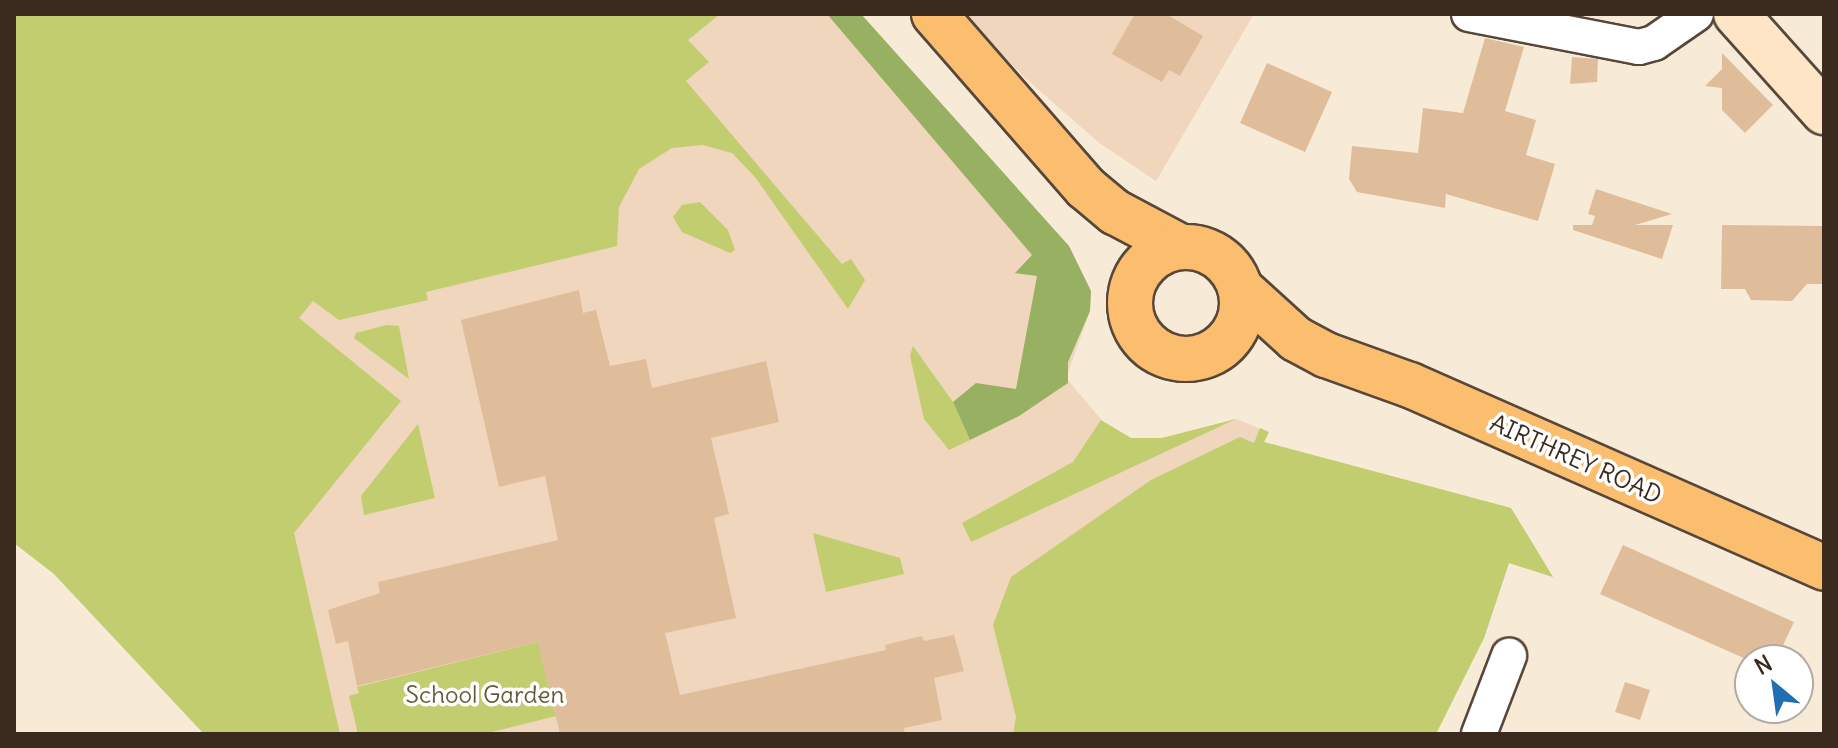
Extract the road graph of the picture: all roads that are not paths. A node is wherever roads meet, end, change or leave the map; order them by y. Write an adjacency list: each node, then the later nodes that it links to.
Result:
1 (934, 14): 6 (main road)
2 (1469, 14): 3 (street)
3 (1696, 14)
4 (1736, 14): 5 (main road)
5 (1824, 112)
6 (1086, 188): 7 (main road); 8 (main road)
7 (1181, 247): 8 (main road); 9 (main road)
8 (1133, 283): 10 (main road)
9 (1241, 289): 10 (main road); 11 (main road)
10 (1219, 349): 11 (main road)
11 (1326, 355): 12 (main road, AIRTHREY ROAD)
12 (1824, 568)
13 (1509, 656): 14 (street)
14 (1479, 734)

